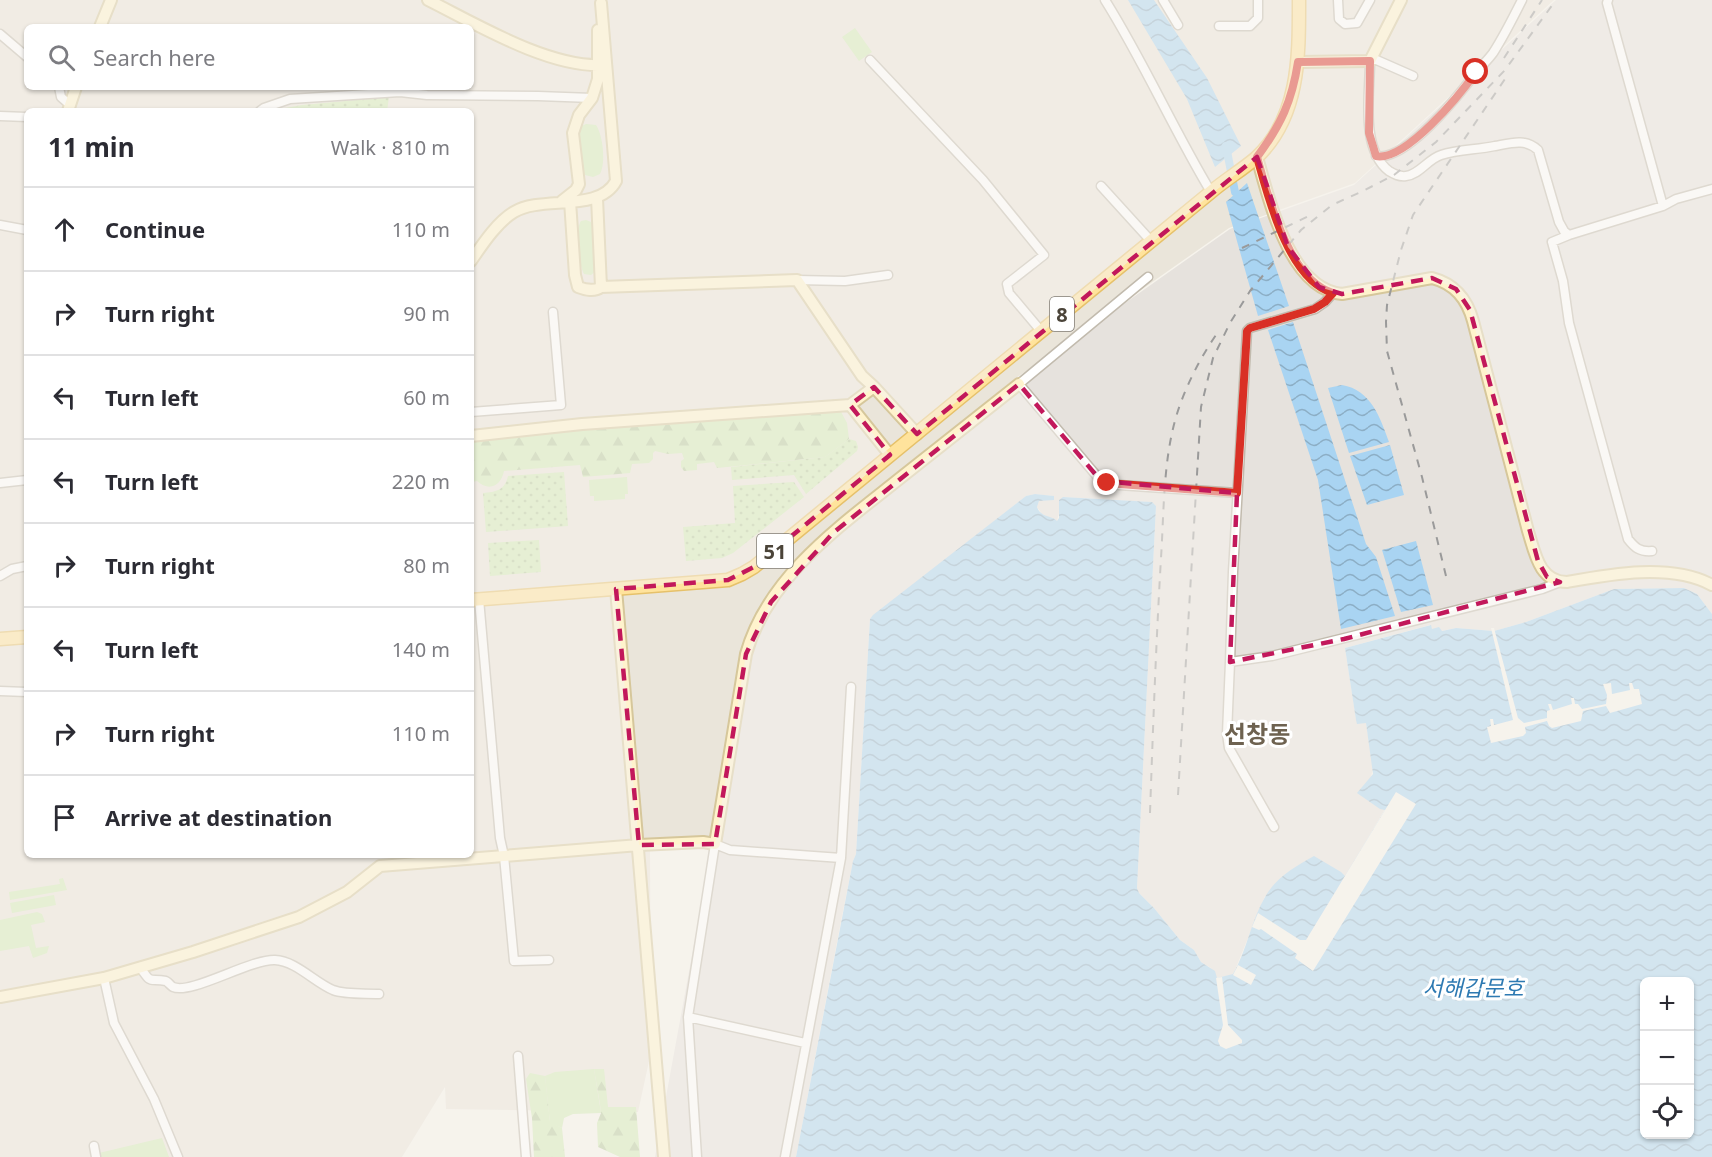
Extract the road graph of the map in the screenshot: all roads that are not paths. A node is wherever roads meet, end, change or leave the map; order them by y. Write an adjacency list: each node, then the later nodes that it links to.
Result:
1 (111, 0): 13 (street)
2 (428, 0): 21 (street)
3 (1105, 0): 34 (street)
4 (1164, 0): 14 (street)
5 (1258, 0): 15 (street)
6 (1299, 0): 20 (main road, 8)
7 (1338, 0): 8 (street)
8 (1370, 0)
9 (1401, 0): 19 (street)
10 (1522, 0): 30 (street)
11 (1608, 0): 37 (street)
12 (601, 1): 21 (street)
13 (101, 24)
14 (1178, 25)
15 (1220, 26)
16 (0, 34): 17 (street)
17 (24, 54)
18 (870, 60): 49 (street)
19 (1371, 60): 20 (street); 22 (street); 30 (street)
20 (1298, 62): 31 (main road, 8)
21 (602, 65): 25 (street); 35 (street)
22 (1413, 76)
23 (60, 90): 26 (street)
24 (75, 90): 26 (street)
25 (592, 98): 27 (street); 36 (street)
26 (68, 108)
27 (264, 108)
28 (0, 116): 29 (street)
29 (24, 117)
30 (1376, 156): 40 (street)
31 (1252, 160): 34 (main road, 8); 47 (street)
32 (1101, 186): 41 (street)
33 (1712, 189): 37 (street)
34 (1211, 192): 41 (main road, 8)
35 (597, 198): 36 (street); 46 (street)
36 (565, 202): 42 (street); 46 (street)
37 (1664, 206): 40 (street)
38 (0, 225): 39 (street)
39 (24, 229)
40 (1569, 235): 61 (street)
41 (1151, 241): 49 (main road, 8)
42 (474, 257)
43 (888, 275): 45 (street)
44 (1148, 278): 50 (street)
45 (797, 280): 46 (street); 51 (street)
46 (601, 287)
47 (1333, 293): 60 (street); 64 (street)
48 (553, 312): 53 (street)
49 (1041, 331): 54 (main road, 8)
50 (1019, 384): 60 (street); 75 (street)
51 (874, 387): 52 (street); 54 (street)
52 (850, 405): 55 (street); 57 (street)
53 (474, 412)
54 (917, 434): 56 (main road, 8)
55 (474, 436)
56 (904, 445): 57 (main road, 51)
57 (890, 455): 66 (main road, 51)
58 (24, 480): 59 (street)
59 (0, 483)
60 (1237, 493): 70 (street)
61 (1652, 551)
62 (24, 567): 63 (street)
63 (0, 576)
64 (1560, 582): 65 (street); 70 (street)
65 (1712, 585)
66 (616, 589): 67 (main road, 51); 76 (street)
67 (475, 599): 77 (street)
68 (24, 637): 69 (main road)
69 (0, 639)
70 (1230, 662): 74 (street)
71 (850, 687): 80 (street)
72 (0, 691): 73 (street)
73 (24, 692)
74 (1274, 827)
75 (716, 844): 76 (street); 80 (street); 87 (street)
76 (639, 845): 77 (street); 94 (street)
77 (504, 856): 78 (street); 82 (street)
78 (474, 857)
79 (454, 858): 81 (street)
80 (841, 858): 88 (street)
81 (379, 861): 83 (street)
82 (549, 960)
83 (140, 967): 84 (street); 85 (street)
84 (104, 978): 86 (street); 92 (street)
85 (379, 994)
86 (0, 996)
87 (688, 1017): 88 (street); 95 (street)
88 (805, 1043): 96 (street)
89 (518, 1056): 93 (street)
90 (94, 1146): 91 (street)
91 (96, 1157)
92 (178, 1157)
93 (526, 1157)
94 (664, 1157)
95 (697, 1157)
96 (785, 1157)

